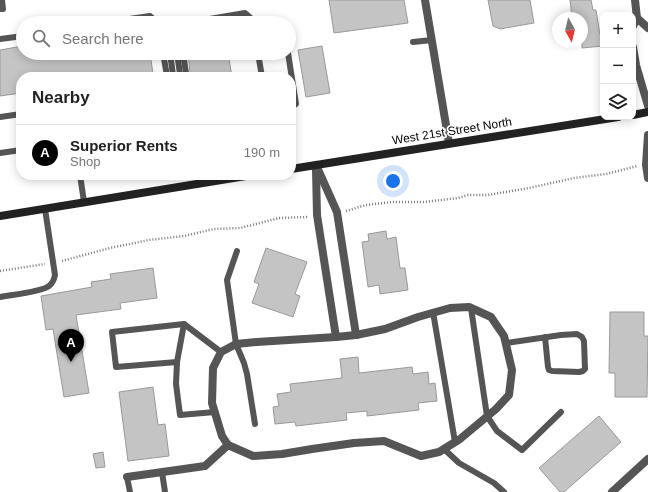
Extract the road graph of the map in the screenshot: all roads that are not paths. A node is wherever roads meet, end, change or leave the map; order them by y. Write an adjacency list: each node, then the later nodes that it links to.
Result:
1 (2, 0): 4 (lane)
2 (425, 0): 11 (street)
3 (635, 0): 7 (street)
4 (0, 10)
5 (227, 16): 6 (lane)
6 (248, 16)
7 (637, 18): 8 (street)
8 (648, 28)
9 (16, 37): 10 (lane)
10 (0, 39)
11 (432, 40): 12 (lane); 33 (street)
12 (413, 42)
13 (633, 48): 26 (street)
14 (168, 60): 20 (lane)
15 (172, 60): 21 (lane)
16 (177, 60): 22 (lane)
17 (181, 60): 23 (lane)
18 (259, 60): 24 (lane)
19 (289, 60): 25 (lane)
20 (175, 72)
21 (176, 72)
22 (177, 72)
23 (178, 72)
24 (261, 72)
25 (291, 72)
26 (648, 106)
27 (648, 112): 28 (main road)
28 (636, 114)
29 (16, 115): 30 (lane)
30 (0, 117)
31 (600, 120): 33 (main road, West 21st Street North)
32 (648, 135): 38 (street)
33 (449, 144): 36 (main road, West 21st Street North)
34 (16, 151): 35 (lane)
35 (0, 153)
36 (316, 164): 37 (main road, West 21st Street North); 49 (street); 50 (street)
37 (296, 168)
38 (648, 178)
39 (81, 180): 41 (lane)
40 (221, 180): 41 (main road)
41 (84, 202): 42 (main road)
42 (45, 209): 43 (main road); 45 (lane)
43 (0, 216)
44 (237, 250): 53 (lane)
45 (0, 297)
46 (471, 308): 47 (street); 52 (street); 58 (lane)
47 (433, 312): 49 (street); 60 (lane)
48 (184, 324): 54 (lane); 55 (lane); 55 (lane)
49 (356, 335): 50 (street)
50 (336, 337): 53 (street)
51 (545, 337): 51 (lane); 52 (lane)
52 (506, 343): 58 (street)
53 (236, 344): 54 (street); 59 (lane)
54 (221, 352): 56 (street)
55 (177, 362): 56 (lane)
56 (215, 412): 61 (street)
57 (562, 412): 58 (lane)
58 (487, 416): 60 (street)
59 (255, 424)
60 (455, 442): 62 (street)
61 (228, 445): 62 (street); 64 (street)
62 (444, 449): 68 (lane)
63 (648, 459): 69 (street)
64 (162, 472): 65 (street); 67 (lane)
65 (127, 477): 66 (lane)
66 (130, 492)
67 (165, 492)
68 (504, 492)
69 (612, 492)

